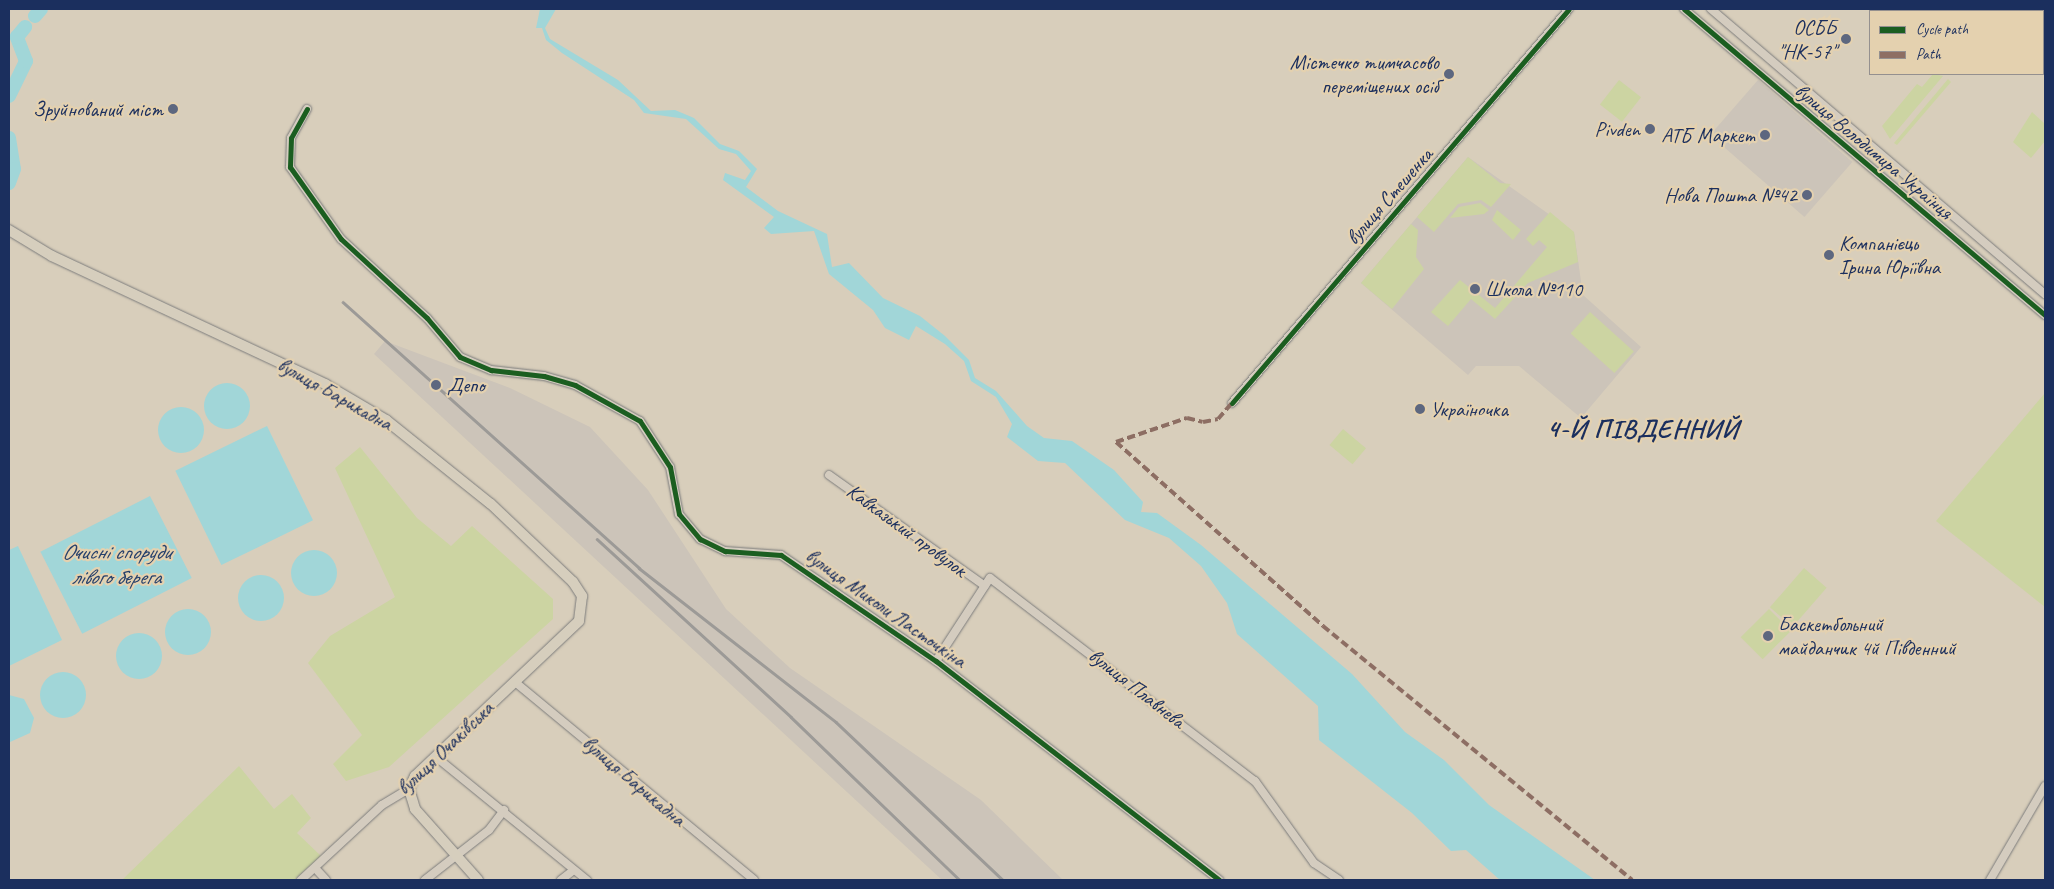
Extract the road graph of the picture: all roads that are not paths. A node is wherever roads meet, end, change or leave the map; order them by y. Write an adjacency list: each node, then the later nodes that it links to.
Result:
1 (1569, 9): 8 (street, вулиця Стешенка)
2 (1684, 9): 7 (street, вулиця Володимира Українця)
3 (1711, 9): 6 (street, вулиця Володимира Українця)
4 (307, 109): 12 (street, вулиця Миколи Ласточкіна)
5 (9, 230): 11 (main road, вулиця Барикадна)
6 (2045, 294)
7 (2045, 315)
8 (1232, 403)
9 (829, 474): 10 (street, Кавказький провулок)
10 (985, 586): 12 (street); 29 (street, вулиця Плавнева)
11 (566, 635): 13 (main road, вулиця Очаківська)
12 (936, 661): 28 (street, вулиця Миколи Ласточкіна)
13 (514, 682): 14 (main road, вулиця Очаківська); 27 (street, вулиця Барикадна)
14 (436, 757): 16 (main road, вулиця Очаківська); 17 (street)
15 (2045, 786): 30 (street)
16 (408, 789): 18 (main road); 19 (street, вулиця Очаківська)
17 (504, 810): 18 (street); 20 (street)
18 (455, 854): 23 (street); 24 (main road)
19 (315, 868): 21 (street, вулиця Очаківська); 22 (street)
20 (574, 870): 25 (street); 26 (street)
21 (301, 880)
22 (326, 880)
23 (425, 880)
24 (478, 880)
25 (561, 880)
26 (587, 880)
27 (754, 880)
28 (1219, 880)
29 (1339, 880)
30 (1990, 880)

